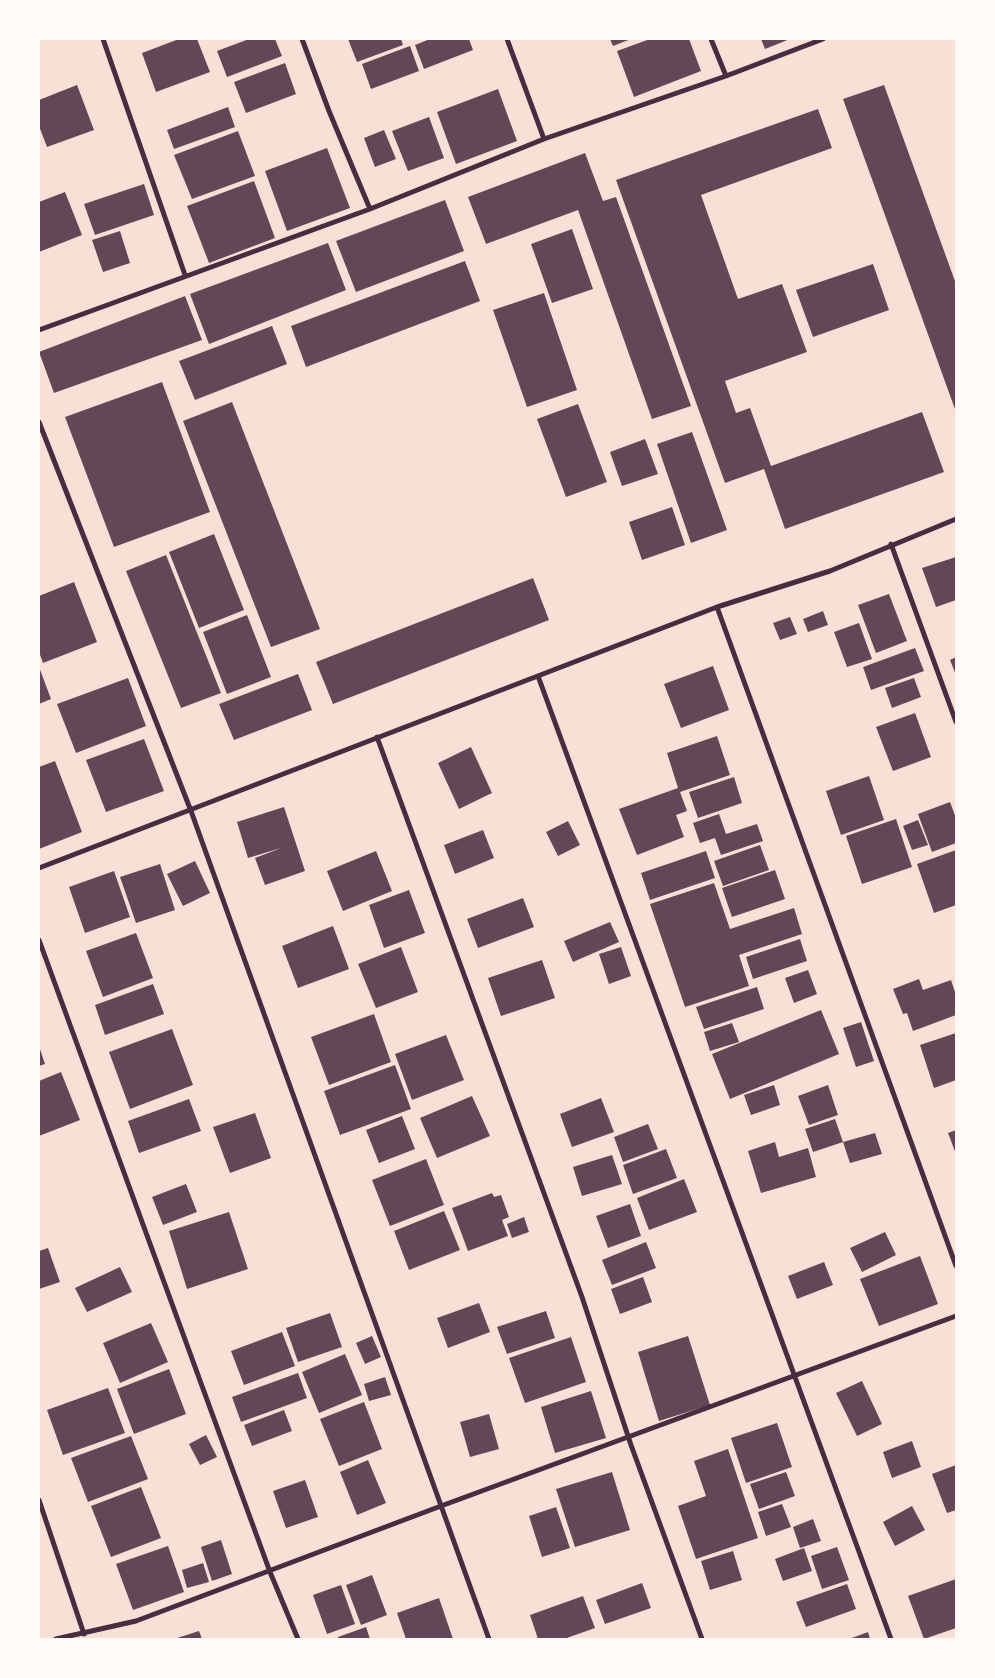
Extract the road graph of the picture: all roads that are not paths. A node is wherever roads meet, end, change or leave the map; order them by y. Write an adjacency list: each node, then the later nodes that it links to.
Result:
1 (103, 39): 9 (street)
2 (302, 39): 8 (street)
3 (507, 39): 7 (street)
4 (711, 39): 6 (street)
5 (823, 39): 6 (street)
6 (726, 76): 7 (street)
7 (544, 139): 8 (street)
8 (370, 209): 9 (street)
9 (185, 275): 10 (street)
10 (39, 330)
11 (39, 422): 18 (street)
12 (956, 519): 13 (street)
13 (891, 544): 14 (street); 16 (street)
14 (717, 607): 15 (street); 21 (street)
15 (538, 676): 17 (street); 23 (street)
16 (956, 722)
17 (377, 737): 18 (street); 24 (street)
18 (191, 811): 19 (street); 26 (street)
19 (39, 868)
20 (39, 940): 27 (street)
21 (956, 1266)
22 (956, 1316): 23 (street)
23 (794, 1376): 24 (street); 33 (street)
24 (629, 1438): 26 (street); 32 (street)
25 (39, 1500): 28 (street)
26 (441, 1506): 27 (street); 31 (street)
27 (270, 1572): 28 (street); 30 (street)
28 (84, 1634): 29 (street)
29 (56, 1639)
30 (298, 1639)
31 (490, 1639)
32 (702, 1639)
33 (892, 1639)

